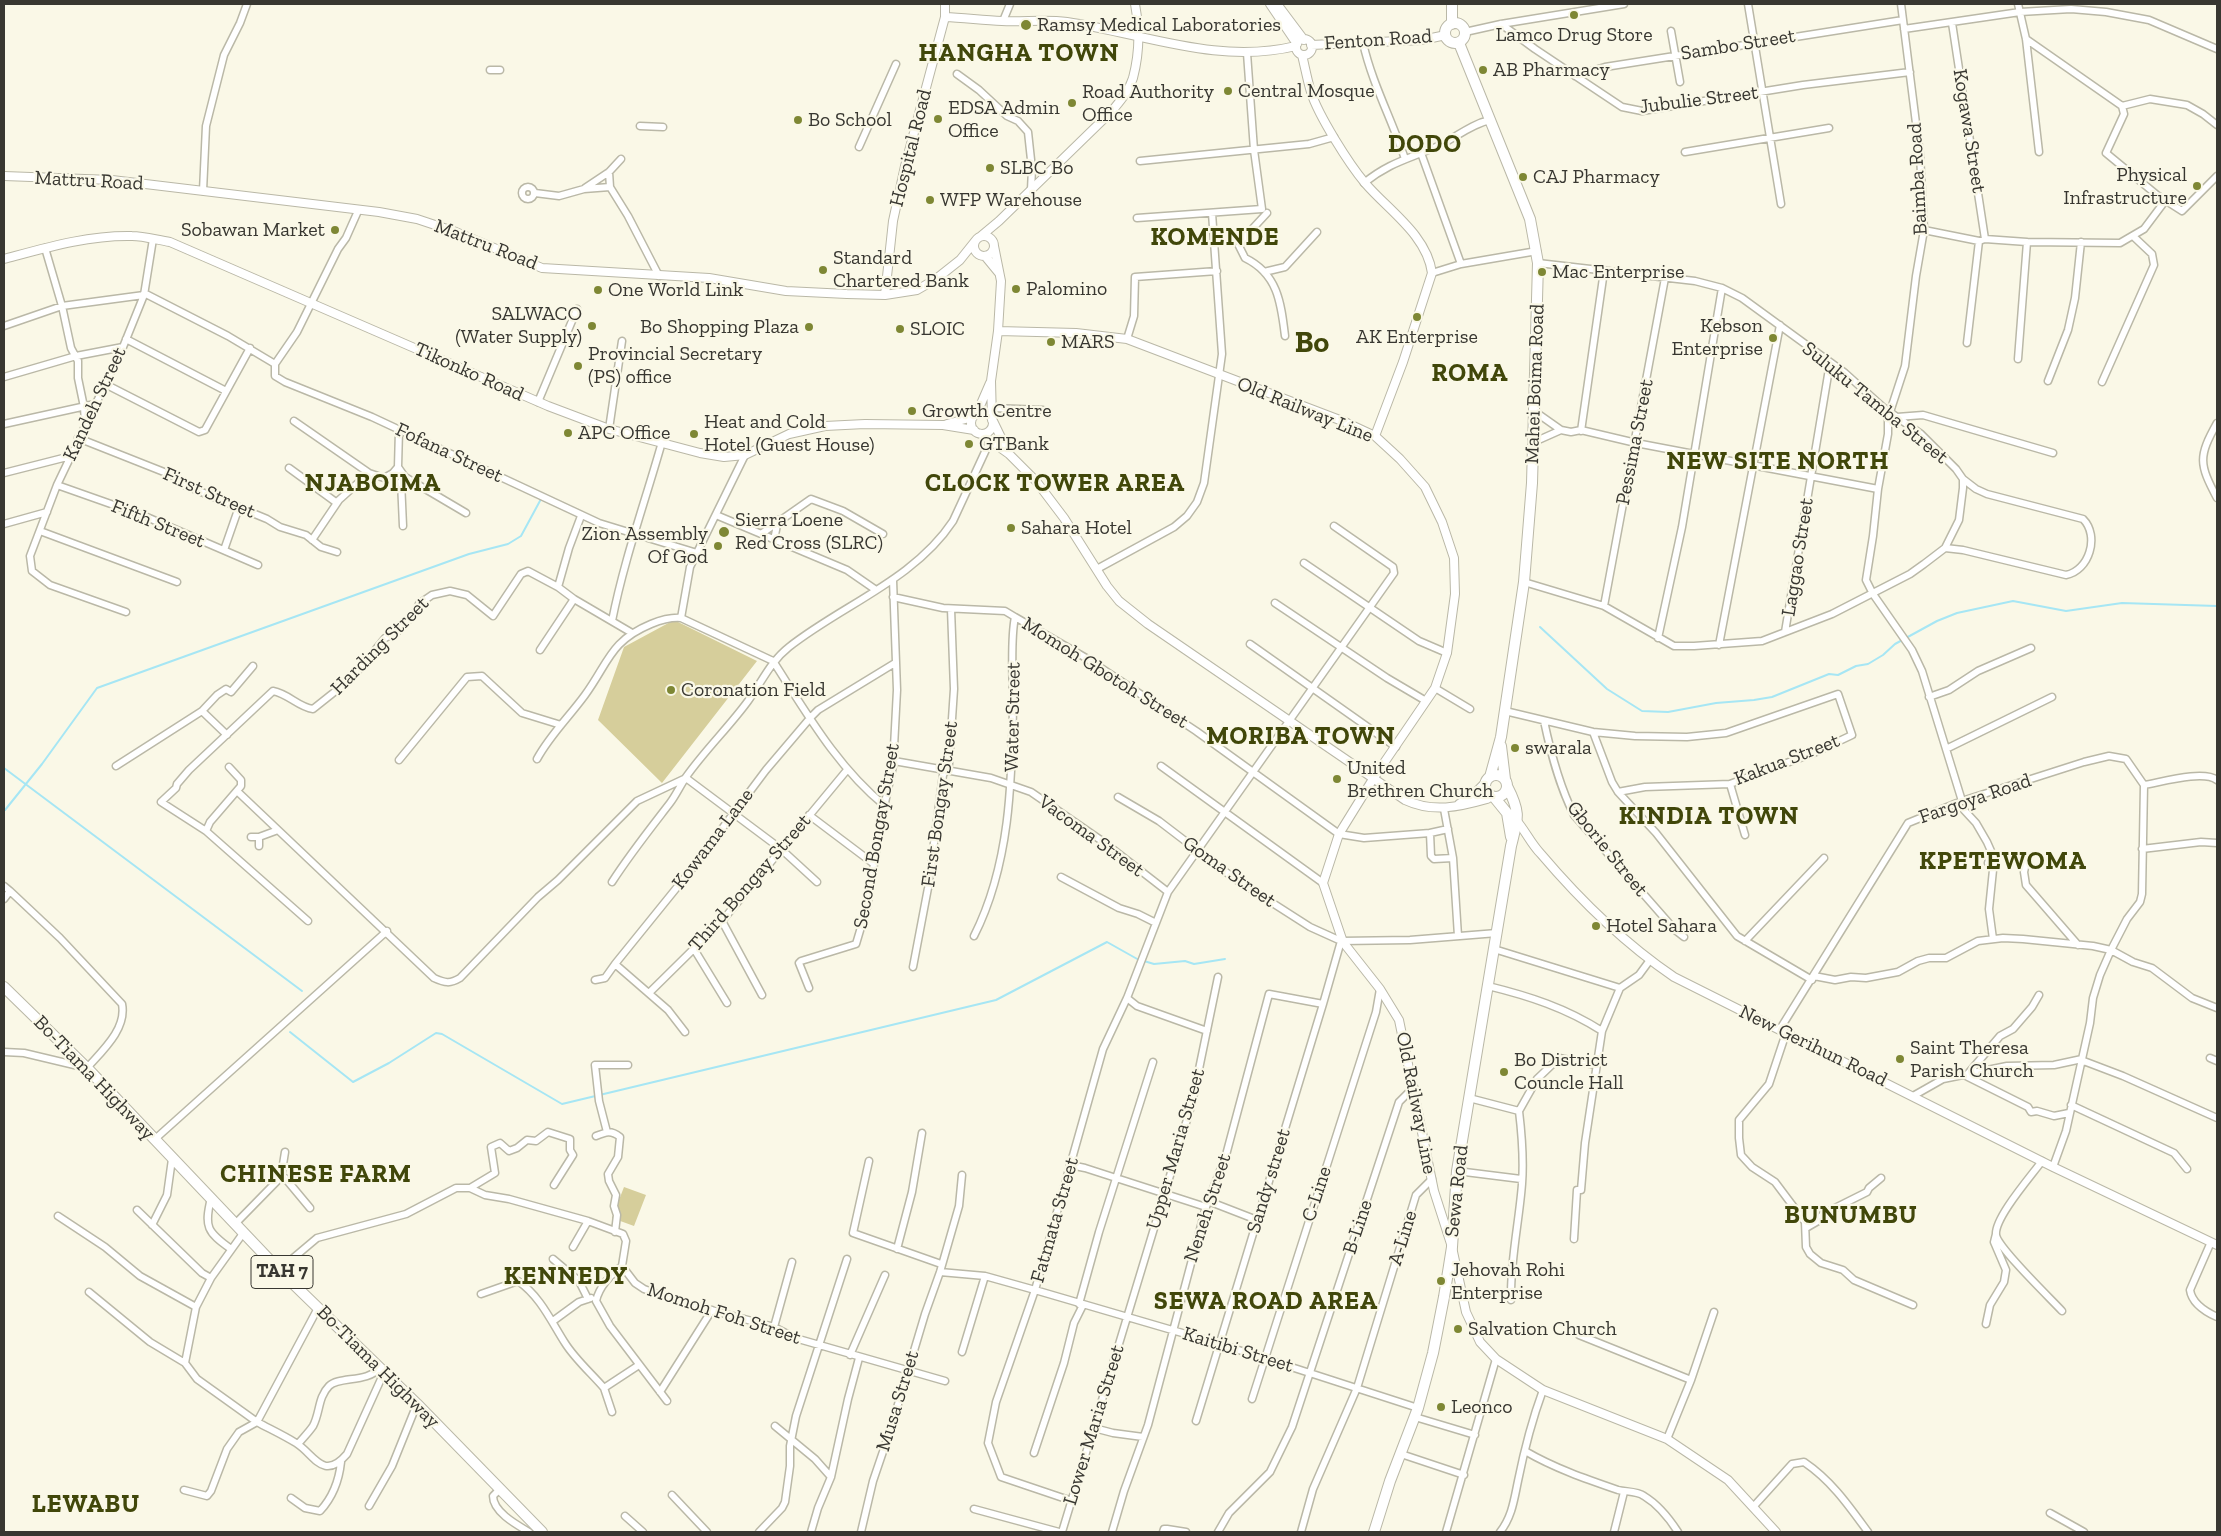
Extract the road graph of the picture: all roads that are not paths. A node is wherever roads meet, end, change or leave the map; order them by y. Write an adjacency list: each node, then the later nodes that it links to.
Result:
1 (247, 4): 66 (street)
2 (945, 4): 13 (street, Hospital Road)
3 (1010, 4): 15 (street)
4 (1135, 4): 23 (street, Mattru Road)
5 (1270, 4): 29 (street)
6 (1277, 4): 25 (street)
7 (1452, 4): 17 (main road)
8 (1624, 4): 18 (street)
9 (1748, 4): 26 (street)
10 (1900, 4): 14 (street, Baimba Road)
11 (2018, 4): 12 (street)
12 (2020, 12): 16 (street); 24 (street); 31 (street)
13 (945, 17): 15 (street, Fenton Road); 100 (street, Hospital Road)
14 (1903, 20): 19 (street, Baimba Road); 26 (street, Sambo Street)
15 (1003, 21): 23 (street, Fenton Road)
16 (1952, 23): 19 (street); 80 (street, Kogawa Street)
17 (1452, 24): 21 (main road); 22 (main road)
18 (1501, 24): 21 (street); 40 (street, Jubulie Street)
19 (1904, 29): 38 (street, Baimba Road)
20 (1671, 31): 34 (street)
21 (1465, 32): 28 (main road)
22 (1446, 35): 27 (street, Fenton Road); 28 (main road)
23 (1139, 36): 32 (street, Fenton Road); 65 (street, Mattru Road)
24 (2026, 39): 43 (street); 54 (street)
25 (1304, 40): 29 (street); 30 (street)
26 (1754, 42): 34 (street, Sambo Street); 42 (street)
27 (1363, 43): 30 (street, Fenton Road); 57 (street)
28 (1458, 43): 44 (main road, Mahei Boima Road)
29 (1297, 45): 32 (street, Fenton Road); 33 (street)
30 (1311, 45): 33 (street)
31 (2217, 49)
32 (1247, 53): 52 (street)
33 (1302, 54): 49 (street)
34 (1675, 55): 40 (street, Sambo Street); 41 (street)
35 (896, 64): 51 (street)
36 (490, 70): 37 (street)
37 (500, 70)
38 (1910, 72): 42 (street, Jubulie Street); 75 (street, Baimba Road)
39 (956, 74): 65 (street)
40 (1575, 76): 42 (street, Jubulie Street)
41 (1680, 82)
42 (1764, 92): 50 (street)
43 (2122, 106): 45 (street); 68 (street)
44 (1490, 120): 55 (street); 85 (main road, Mahei Boima Road)
45 (2217, 125)
46 (640, 126): 47 (street)
47 (663, 128)
48 (1828, 128): 50 (street)
49 (1334, 138): 52 (street); 62 (street)
50 (1771, 138): 53 (street); 69 (street)
51 (858, 147)
52 (1254, 150): 58 (street); 71 (street)
53 (1685, 152)
54 (2039, 152)
55 (1421, 153): 57 (street); 90 (street)
56 (621, 159): 59 (street)
57 (1405, 159): 62 (street)
58 (1140, 161)
59 (610, 172): 63 (street); 64 (street)
60 (4, 176): 66 (street, Mattru Road)
61 (2217, 176): 68 (street)
62 (1364, 183): 94 (street)
63 (610, 187): 64 (street); 96 (street)
64 (584, 189): 67 (street)
65 (1031, 190): 74 (street, Mattru Road)
66 (204, 192): 70 (street, Mattru Road)
67 (534, 193)
68 (2165, 201): 77 (street)
69 (1780, 204)
70 (358, 211): 96 (street, Mattru Road); 101 (street)
71 (1264, 211): 72 (street); 93 (street)
72 (1212, 212): 73 (street); 91 (street)
73 (1137, 218)
74 (999, 221): 78 (street, Mattru Road); 83 (street)
75 (1924, 230): 80 (street); 130 (street, Baimba Road)
76 (1317, 232): 93 (street)
77 (2134, 236): 82 (street); 122 (street)
78 (978, 238): 83 (street); 86 (street); 88 (street, Mattru Road)
79 (153, 239): 84 (street, Tikonko Road); 99 (street, Kandeh Street); 101 (street, Tikonko Road)
80 (1982, 240): 81 (street); 111 (street, Kogawa Street)
81 (2027, 242): 82 (street); 115 (street)
82 (2081, 242): 120 (street)
83 (994, 243): 86 (street); 95 (street)
84 (45, 248): 87 (street, Tikonko Road); 102 (street)
85 (1537, 251): 89 (main road, Mahei Boima Road); 90 (street)
86 (984, 256): 88 (street, Mattru Road); 95 (street)
87 (4, 259)
88 (960, 260): 100 (street, Mattru Road)
89 (1538, 263): 92 (street, Suluku Tamba Street); 131 (main road, Mahei Boima Road)
90 (1461, 264): 94 (street)
91 (1216, 270): 109 (street); 118 (street)
92 (1604, 271): 97 (street, Suluku Tamba Street); 143 (street)
93 (1264, 272): 107 (street)
94 (1432, 273): 145 (street)
95 (1001, 274): 106 (street)
96 (659, 276): 100 (street, Mattru Road)
97 (1665, 278): 98 (street, Suluku Tamba Street); 150 (street, Pessima Street)
98 (1722, 288): 105 (street, Suluku Tamba Street); 153 (street)
99 (144, 294): 102 (street); 108 (street, Kandeh Street); 113 (street)
100 (885, 295)
101 (312, 303): 117 (street); 125 (street, Tikonko Road)
102 (62, 306): 104 (street); 114 (street)
103 (576, 309): 125 (street)
104 (4, 326)
105 (1780, 326): 116 (street, Suluku Tamba Street); 156 (street)
106 (998, 330): 109 (street, Old Railway Line); 121 (street)
107 (1285, 336)
108 (126, 339): 112 (street, Kandeh Street); 124 (street)
109 (1127, 339): 118 (street, Old Railway Line)
110 (622, 341): 140 (street)
111 (1967, 343)
112 (123, 347): 114 (street); 123 (street, Kandeh Street)
113 (250, 348): 117 (street); 124 (street)
114 (76, 356): 119 (street); 127 (street)
115 (2018, 359)
116 (1830, 363): 130 (street, Suluku Tamba Street); 161 (street, Laggao Street)
117 (275, 364): 141 (street, Fofana Street)
118 (1218, 374): 145 (street, Old Railway Line); 189 (street)
119 (4, 377)
120 (2048, 381)
121 (991, 382): 128 (street); 132 (street)
122 (2102, 382)
123 (105, 384): 124 (street); 126 (street, Kandeh Street)
124 (226, 391)
125 (538, 402): 140 (street, Tikonko Road)
126 (95, 404): 127 (street); 138 (street, Kandeh Street)
127 (84, 407): 137 (street); 138 (street)
128 (993, 408): 129 (street); 134 (street)
129 (1043, 410)
130 (1887, 410): 133 (street, Suluku Tamba Street); 165 (street, Baimba Road)
131 (1534, 411): 142 (street); 149 (main road, Mahei Boima Road)
132 (975, 415): 134 (street); 139 (street); 144 (street)
133 (1897, 417): 151 (street); 163 (street, Suluku Tamba Street)
134 (993, 420): 144 (street); 152 (street)
135 (294, 421): 160 (street)
136 (2217, 423): 166 (street)
137 (4, 424)
138 (84, 424): 146 (street, Kandeh Street)
139 (943, 425): 144 (street); 154 (street, Tikonko Road)
140 (609, 429): 148 (street, Tikonko Road)
141 (399, 430): 157 (street); 172 (street, Fofana Street)
142 (1561, 430): 143 (street); 149 (street)
143 (1581, 430): 150 (street)
144 (977, 432): 147 (street)
145 (1375, 436): 214 (street, Old Railway Line)
146 (78, 438): 155 (street, Kandeh Street); 168 (street, First Street)
147 (990, 441): 152 (street); 190 (street)
148 (662, 442): 154 (street, Tikonko Road); 180 (street)
149 (1534, 442): 192 (main road, Mahei Boima Road)
150 (1636, 443): 153 (street); 199 (street, Pessima Street)
151 (2052, 453)
152 (1009, 454): 189 (street)
153 (1694, 454): 156 (street); 208 (street)
154 (746, 455): 171 (street)
155 (71, 456): 159 (street); 164 (street, Kandeh Street)
156 (1754, 466): 161 (street); 210 (street)
157 (398, 467): 160 (street); 162 (street)
158 (289, 468): 167 (street)
159 (4, 473)
160 (369, 473): 167 (street)
161 (1811, 475): 165 (street); 206 (street, Laggao Street)
162 (405, 476): 170 (street); 175 (street)
163 (1963, 479): 183 (street, Suluku Tamba Street); 183 (street)
164 (57, 485): 169 (street, Kandeh Street); 184 (street, Fifth Street)
165 (1878, 489): 195 (street, Baimba Road)
166 (2217, 498)
167 (337, 503): 181 (street)
168 (239, 507): 181 (street, First Street); 184 (street)
169 (47, 512): 174 (street); 177 (street, Kandeh Street)
170 (466, 513)
171 (716, 515): 178 (street); 186 (street)
172 (581, 516): 180 (street, Fofana Street); 193 (street)
173 (778, 520): 178 (street); 179 (street); 182 (street)
174 (4, 524)
175 (403, 526)
176 (1334, 526): 200 (street, Fatmata Street)
177 (40, 531): 191 (street); 202 (street, Kandeh Street)
178 (760, 534): 182 (street)
179 (883, 534)
180 (635, 535): 186 (street, Fofana Street); 205 (street)
181 (312, 540): 185 (street, First Street)
182 (774, 540): 194 (street)
183 (1945, 548): 195 (street, Suluku Tamba Street)
184 (224, 550): 188 (street, Fifth Street)
185 (337, 552)
186 (697, 553): 204 (street)
187 (1304, 563): 200 (street)
188 (258, 565)
189 (1097, 569): 227 (street)
190 (893, 580): 194 (street); 196 (street, Second Bongay Street)
191 (177, 582)
192 (1524, 582): 199 (street, Suluku Tamba Street); 225 (main road, Mahei Boima Road)
193 (558, 587): 197 (street, Harding Street); 231 (street, Harding Street)
194 (882, 589): 215 (street)
195 (1873, 594): 206 (street, Suluku Tamba Street); 220 (street, Baimba Road)
196 (893, 597): 201 (street); 216 (street, Second Bongay Street)
197 (574, 599): 205 (street, Harding Street); 213 (street)
198 (1275, 602): 211 (street)
199 (1604, 606): 208 (street, Suluku Tamba Street)
200 (1370, 608): 211 (street, Fatmata Street); 214 (street)
201 (951, 609): 203 (street); 242 (street, First Bongay Street)
202 (126, 612)
203 (1015, 617): 243 (street, Momoh Gbotoh Street); 250 (street, Water Street)
204 (680, 618): 207 (street); 215 (street)
205 (612, 621): 207 (street, Harding Street)
206 (1785, 632): 210 (street, Suluku Tamba Street)
207 (632, 633): 229 (street)
208 (1658, 638): 210 (street, Suluku Tamba Street)
209 (1250, 644): 218 (street)
210 (1719, 645)
211 (1343, 648): 218 (street, Fatmata Street); 222 (street)
212 (2031, 648): 220 (street)
213 (540, 650)
214 (1447, 653): 219 (street, Old Railway Line)
215 (773, 660): 226 (street); 244 (street)
216 (894, 663): 226 (street, Kowama Lane); 237 (street, Second Bongay Street)
217 (253, 666): 224 (street)
218 (1311, 688): 227 (street, Fatmata Street); 233 (street)
219 (1435, 688): 222 (street, Old Railway Line); 223 (street)
220 (1930, 697): 234 (street, Baimba Road)
221 (2052, 697): 234 (street)
222 (1426, 701): 233 (street, Old Railway Line)
223 (1470, 709)
224 (202, 711): 231 (street); 238 (street)
225 (1505, 711): 228 (street); 232 (main road, Mahei Boima Road)
226 (811, 717): 241 (street); 262 (street, Kowama Lane)
227 (1289, 721): 243 (street, Fatmata Street); 245 (street)
228 (1544, 721): 230 (street); 299 (street, Gborie Street)
229 (561, 725): 235 (street); 236 (street)
230 (1593, 732): 249 (street, Kakua Street); 253 (street)
231 (226, 735): 268 (street, Harding Street)
232 (1500, 737): 246 (main road); 248 (main road)
233 (1396, 747): 245 (street, Old Railway Line)
234 (1946, 749): 256 (street, Baimba Road)
235 (537, 759)
236 (399, 760)
237 (894, 761): 242 (street, Vacoma Street); 257 (street, Second Bongay Street)
238 (116, 766)
239 (1162, 766): 261 (street)
240 (229, 767): 252 (street)
241 (846, 770): 257 (street); 264 (street, Third Bongay Street)
242 (946, 770): 250 (street, Vacoma Street); 309 (street, First Bongay Street)
243 (1252, 773): 261 (street, Fatmata Street); 270 (street, Momoh Gbotoh Street)
244 (686, 778): 262 (street); 285 (street); 295 (street)
245 (1373, 778): 259 (street); 270 (street, Old Railway Line)
246 (1488, 779): 248 (main road); 254 (main road); 258 (street)
247 (2217, 780): 251 (street)
248 (1506, 783): 254 (main road); 265 (main road)
249 (1730, 784): 253 (street, Kakua Street); 271 (street)
250 (1012, 785): 290 (street, Vacoma Street); 297 (street, Water Street)
251 (2144, 785): 256 (street, Fargoya Road); 278 (street)
252 (238, 792): 267 (street); 268 (street)
253 (1618, 792): 302 (street)
254 (1493, 796): 258 (street); 263 (main road)
255 (1118, 797): 279 (street, Goma Street)
256 (1962, 801): 311 (street, Fargoya Road)
257 (884, 806): 283 (street, Second Bongay Street)
258 (1455, 806): 259 (street)
259 (1444, 809): 266 (street)
260 (1964, 810): 300 (street)
261 (1224, 812): 279 (street, Fatmata Street); 287 (street)
262 (732, 813): 277 (street); 308 (street, Kowama Lane)
263 (1506, 813): 265 (street, New Gerihun Road); 274 (main road)
264 (809, 815): 277 (street, Third Bongay Street); 283 (street)
265 (1518, 822): 274 (main road); 307 (street, New Gerihun Road)
266 (1448, 828): 269 (street, Momoh Gbotoh Street); 280 (street)
267 (278, 830): 273 (street); 295 (street)
268 (206, 831): 292 (street)
269 (1430, 833): 270 (street, Momoh Gbotoh Street); 280 (street)
270 (1339, 834): 287 (street, Old Railway Line)
271 (1746, 835)
272 (251, 837): 273 (street)
273 (259, 837): 276 (street)
274 (1511, 843): 296 (main road, Sewa Road)
275 (2217, 843): 278 (street)
276 (258, 846)
277 (781, 848): 286 (street); 293 (street, Third Bongay Street)
278 (2142, 849): 306 (street)
279 (1197, 852): 290 (street, Fatmata Street); 301 (street, Goma Street)
280 (1454, 858): 298 (street)
281 (1824, 858): 302 (street)
282 (2027, 858): 303 (street)
283 (874, 864): 315 (street, Second Bongay Street)
284 (1061, 877): 294 (street)
285 (612, 882)
286 (817, 882)
287 (1323, 883): 301 (street, Old Railway Line)
288 (4, 886): 289 (street)
289 (10, 891): 291 (street); 336 (street)
290 (1168, 892): 294 (street, Fatmata Street)
291 (4, 899)
292 (308, 921)
293 (722, 921): 304 (street, Third Bongay Street); 319 (street)
294 (1156, 923): 321 (street, Fatmata Street)
295 (387, 931): 348 (street)
296 (1497, 933): 298 (street); 305 (main road, Sewa Road)
297 (974, 936)
298 (1458, 936): 301 (street)
299 (1684, 937)
300 (1993, 939): 303 (street); 311 (street)
301 (1342, 941): 317 (street, Old Railway Line); 323 (street, Sandy street)
302 (1745, 941): 311 (street)
303 (2078, 945): 306 (street)
304 (694, 949): 318 (street, Third Bongay Street); 322 (street)
305 (1494, 949): 314 (main road, Sewa Road); 316 (street)
306 (2111, 950): 324 (street); 331 (street)
307 (1650, 960): 316 (street); 327 (street, New Gerihun Road)
308 (615, 964): 312 (street, Kowama Lane); 318 (street)
309 (913, 967)
310 (1218, 977): 325 (street, Upper Maria Street)
311 (1813, 978): 327 (street, Fargoya Road)
312 (595, 980)
313 (4, 986): 336 (main road, Bo-Tiama Highway / TAH 7)
314 (1488, 986): 326 (street); 340 (main road, Sewa Road)
315 (809, 988)
316 (1620, 988): 326 (street)
317 (1380, 989): 338 (street, Old Railway Line); 419 (street, C-Line)
318 (649, 993): 328 (street)
319 (762, 995)
320 (2039, 995): 337 (street)
321 (1127, 998): 325 (street); 353 (street, Fatmata Street)
322 (727, 1003)
323 (1323, 1004): 367 (street, Neneh Street); 371 (street, Sandy street)
324 (2217, 1008)
325 (1207, 1031): 365 (street, Upper Maria Street)
326 (1602, 1031): 335 (street)
327 (1783, 1031): 339 (street, New Gerihun Road); 375 (street, Fargoya Road)
328 (685, 1032)
329 (4, 1052): 336 (street)
330 (2210, 1058): 332 (street)
331 (2082, 1060): 337 (street); 341 (street); 344 (street)
332 (2217, 1061)
333 (1153, 1062): 359 (street)
334 (628, 1065): 345 (street)
335 (1596, 1065): 342 (street); 379 (street)
336 (87, 1068): 348 (main road, Bo-Tiama Highway / TAH 7)
337 (1966, 1076): 339 (street); 343 (street)
338 (1414, 1087): 361 (street, Old Railway Line); 426 (street, B-Line)
339 (1913, 1096): 352 (street, New Gerihun Road)
340 (1469, 1098): 342 (street); 356 (main road, Sewa Road)
341 (2071, 1105): 343 (street); 355 (street)
342 (1519, 1111): 362 (street)
343 (2069, 1113): 354 (street)
344 (2217, 1118)
345 (607, 1132): 347 (street); 378 (street)
346 (922, 1133): 384 (street)
347 (596, 1136)
348 (154, 1140): 350 (main road, Bo-Tiama Highway / TAH 7)
349 (285, 1152): 358 (street)
350 (172, 1159): 366 (main road, Bo-Tiama Highway / TAH 7); 374 (street)
351 (869, 1161): 384 (street)
352 (2042, 1161): 354 (street, New Gerihun Road); 376 (street)
353 (1070, 1165): 359 (street); 395 (street, Fatmata Street)
354 (2053, 1167): 380 (street, New Gerihun Road)
355 (2187, 1169)
356 (1457, 1171): 362 (street); 382 (main road, Sewa Road)
357 (962, 1175): 388 (street, Musa Street)
358 (281, 1177): 368 (street); 373 (street)
359 (1117, 1178): 365 (street); 401 (street)
360 (1881, 1178): 375 (street)
361 (1432, 1179): 382 (street, Old Railway Line); 430 (street, A-Line)
362 (1522, 1184): 400 (street)
363 (554, 1185): 364 (street)
364 (470, 1188): 372 (street); 390 (street)
365 (1165, 1194): 367 (street); 409 (street, Upper Maria Street)
366 (211, 1198): 373 (main road, Bo-Tiama Highway / TAH 7); 383 (street)
367 (1207, 1204): 371 (street); 413 (street, Neneh Street)
368 (310, 1208)
369 (137, 1210): 374 (street)
370 (58, 1216): 403 (street)
371 (1257, 1220): 416 (street, Sandy street)
372 (588, 1221): 378 (street); 381 (street)
373 (235, 1224): 377 (main road, Bo-Tiama Highway / TAH 7)
374 (152, 1225): 394 (street)
375 (1806, 1228): 402 (street)
376 (1998, 1228): 406 (street); 411 (street)
377 (244, 1232): 383 (street); 390 (main road, Bo-Tiama Highway / TAH 7)
378 (616, 1232): 389 (street)
379 (1574, 1239)
380 (2214, 1244): 408 (street)
381 (573, 1247)
382 (1452, 1247): 421 (street, Old Railway Line); 437 (main road, Sewa Road)
383 (231, 1249): 394 (street)
384 (897, 1249): 388 (street)
385 (553, 1259): 399 (street)
386 (847, 1260): 415 (street)
387 (792, 1262): 412 (street)
388 (941, 1264): 391 (street, Musa Street)
389 (622, 1266): 398 (street); 405 (street, Momoh Foh Street)
390 (279, 1270): 404 (main road, Bo-Tiama Highway / TAH 7)
391 (940, 1272): 393 (street, Kaitibi Street); 425 (street, Musa Street)
392 (885, 1275): 418 (street)
393 (985, 1276): 395 (street, Kaitibi Street); 417 (street)
394 (210, 1278): 403 (street)
395 (1035, 1290): 401 (street, Kaitibi Street); 457 (street, Fatmata Street)
396 (89, 1292): 422 (street)
397 (481, 1294): 410 (street)
398 (597, 1295): 399 (street); 423 (street)
399 (588, 1299): 410 (street)
400 (1511, 1300)
401 (1081, 1305): 409 (street, Kaitibi Street); 448 (street)
402 (1913, 1305)
403 (196, 1307): 422 (street)
404 (318, 1308): 424 (main road, Bo-Tiama Highway / TAH 7); 439 (street)
405 (712, 1310): 412 (street, Momoh Foh Street); 432 (street)
406 (2062, 1311)
407 (1714, 1312): 427 (street)
408 (2217, 1317)
409 (1127, 1318): 413 (street, Kaitibi Street); 441 (street, Lower Maria Street)
410 (553, 1321): 429 (street)
411 (1986, 1324)
412 (774, 1328): 415 (street, Momoh Foh Street)
413 (1172, 1330): 416 (street, Kaitibi Street); 443 (street, Neneh Street)
414 (1579, 1335): 427 (street)
415 (818, 1344): 418 (street, Momoh Foh Street); 445 (street)
416 (1220, 1344): 419 (street, Kaitibi Street); 438 (street, Sandy street)
417 (962, 1352)
418 (850, 1355): 420 (street, Momoh Foh Street)
419 (1264, 1357): 426 (street, Kaitibi Street); 433 (street, C-Line)
420 (859, 1358): 425 (street, Momoh Foh Street); 452 (street)
421 (1496, 1359): 431 (street, Old Railway Line); 442 (street)
422 (185, 1363): 439 (street)
423 (640, 1365): 429 (street); 432 (street)
424 (381, 1369): 435 (main road, Bo-Tiama Highway / TAH 7); 446 (street); 450 (street)
425 (907, 1371): 428 (street, Momoh Foh Street); 468 (street, Musa Street)
426 (1310, 1372): 430 (street, Kaitibi Street); 473 (street, B-Line)
427 (1691, 1380): 444 (street)
428 (945, 1381)
429 (604, 1388): 436 (street)
430 (1357, 1388): 437 (street, Kaitibi Street); 474 (street)
431 (1543, 1390): 444 (street, Old Railway Line); 447 (street)
432 (660, 1392): 434 (street)
433 (1252, 1399)
434 (667, 1401)
435 (417, 1404): 458 (street); 463 (main road, Bo-Tiama Highway / TAH 7)
436 (612, 1412)
437 (1416, 1412): 442 (street, Kaitibi Street); 449 (main road, Sewa Road)
438 (1196, 1421)
439 (257, 1422): 446 (street); 453 (street)
440 (775, 1426): 445 (street)
441 (1094, 1428): 443 (street); 457 (street, Lower Maria Street)
442 (1475, 1434): 451 (street)
443 (1143, 1437): 470 (street, Neneh Street)
444 (1667, 1439): 459 (street, Old Railway Line)
445 (792, 1441): 452 (street); 466 (street)
446 (298, 1444): 450 (street)
447 (1525, 1451): 454 (street); 477 (street)
448 (1034, 1453)
449 (1401, 1454): 451 (street); 475 (main road, Sewa Road)
450 (341, 1462): 456 (street)
451 (1464, 1475): 476 (street)
452 (831, 1477): 467 (street)
453 (184, 1490)
454 (1624, 1492): 478 (street); 479 (street)
455 (672, 1495): 465 (street)
456 (291, 1498)
457 (1072, 1501): 469 (street, Lower Maria Street)
458 (369, 1506)
459 (1754, 1506): 480 (street, Old Railway Line); 481 (street)
460 (974, 1508): 469 (street)
461 (2050, 1513): 482 (street)
462 (625, 1516): 464 (street)
463 (536, 1531)
464 (643, 1532)
465 (707, 1532)
466 (759, 1532)
467 (811, 1532)
468 (860, 1532)
469 (1060, 1532)
470 (1112, 1532)
471 (1163, 1532): 472 (street)
472 (1186, 1532)
473 (1218, 1532)
474 (1301, 1532)
475 (1374, 1532)
476 (1446, 1532)
477 (1500, 1532)
478 (1614, 1532)
479 (1678, 1532)
480 (1776, 1532)
481 (1868, 1532)
482 (2084, 1532)

